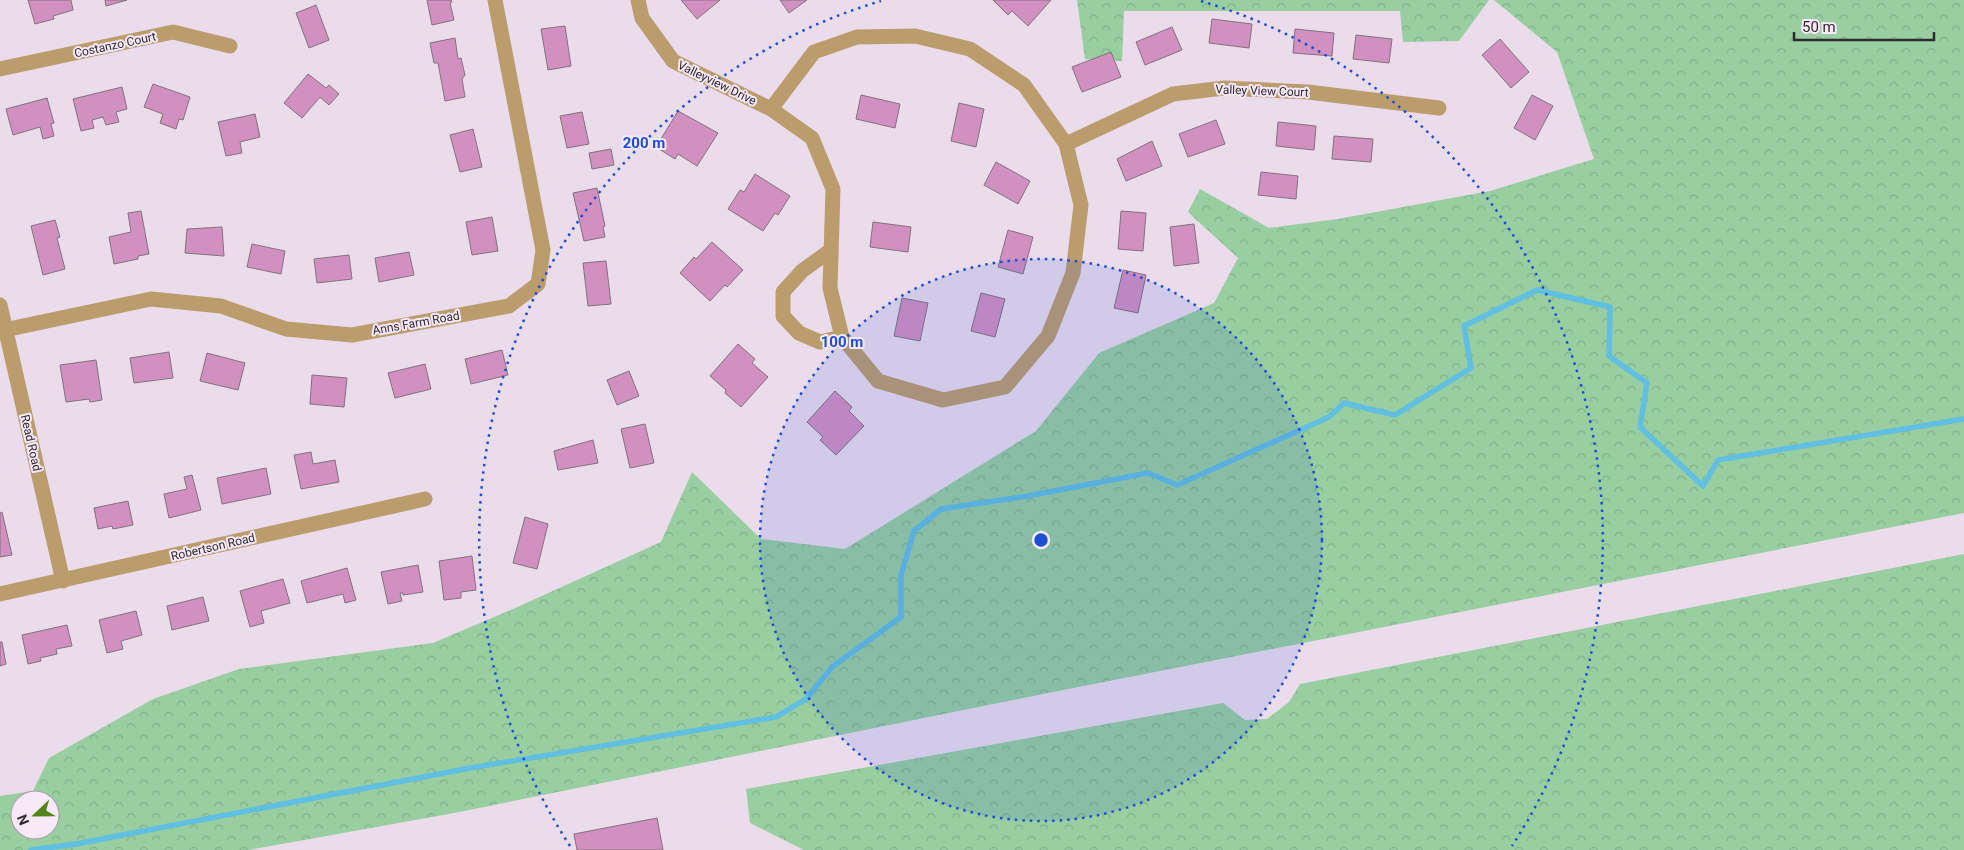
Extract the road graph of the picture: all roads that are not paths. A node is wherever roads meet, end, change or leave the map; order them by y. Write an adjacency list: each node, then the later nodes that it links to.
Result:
1 (496, 0): 10 (street, Anns Farm Road)
2 (638, 0): 6 (street, Valleyview Drive)
3 (230, 46): 4 (street, Costanzo Court)
4 (0, 69)
5 (1439, 108): 7 (street, Valley View Court)
6 (771, 109): 7 (street, Valleyview Drive); 8 (street, Valleyview Drive)
7 (1066, 144): 11 (street, Valleyview Drive)
8 (831, 250): 11 (street, Valleyview Drive); 11 (street)
9 (0, 306): 10 (street, Read Road)
10 (3, 330): 13 (street, Read Road)
11 (842, 337)
12 (425, 499): 13 (street, Robertson Road)
13 (63, 581): 14 (street, Robertson Road)
14 (0, 594)

